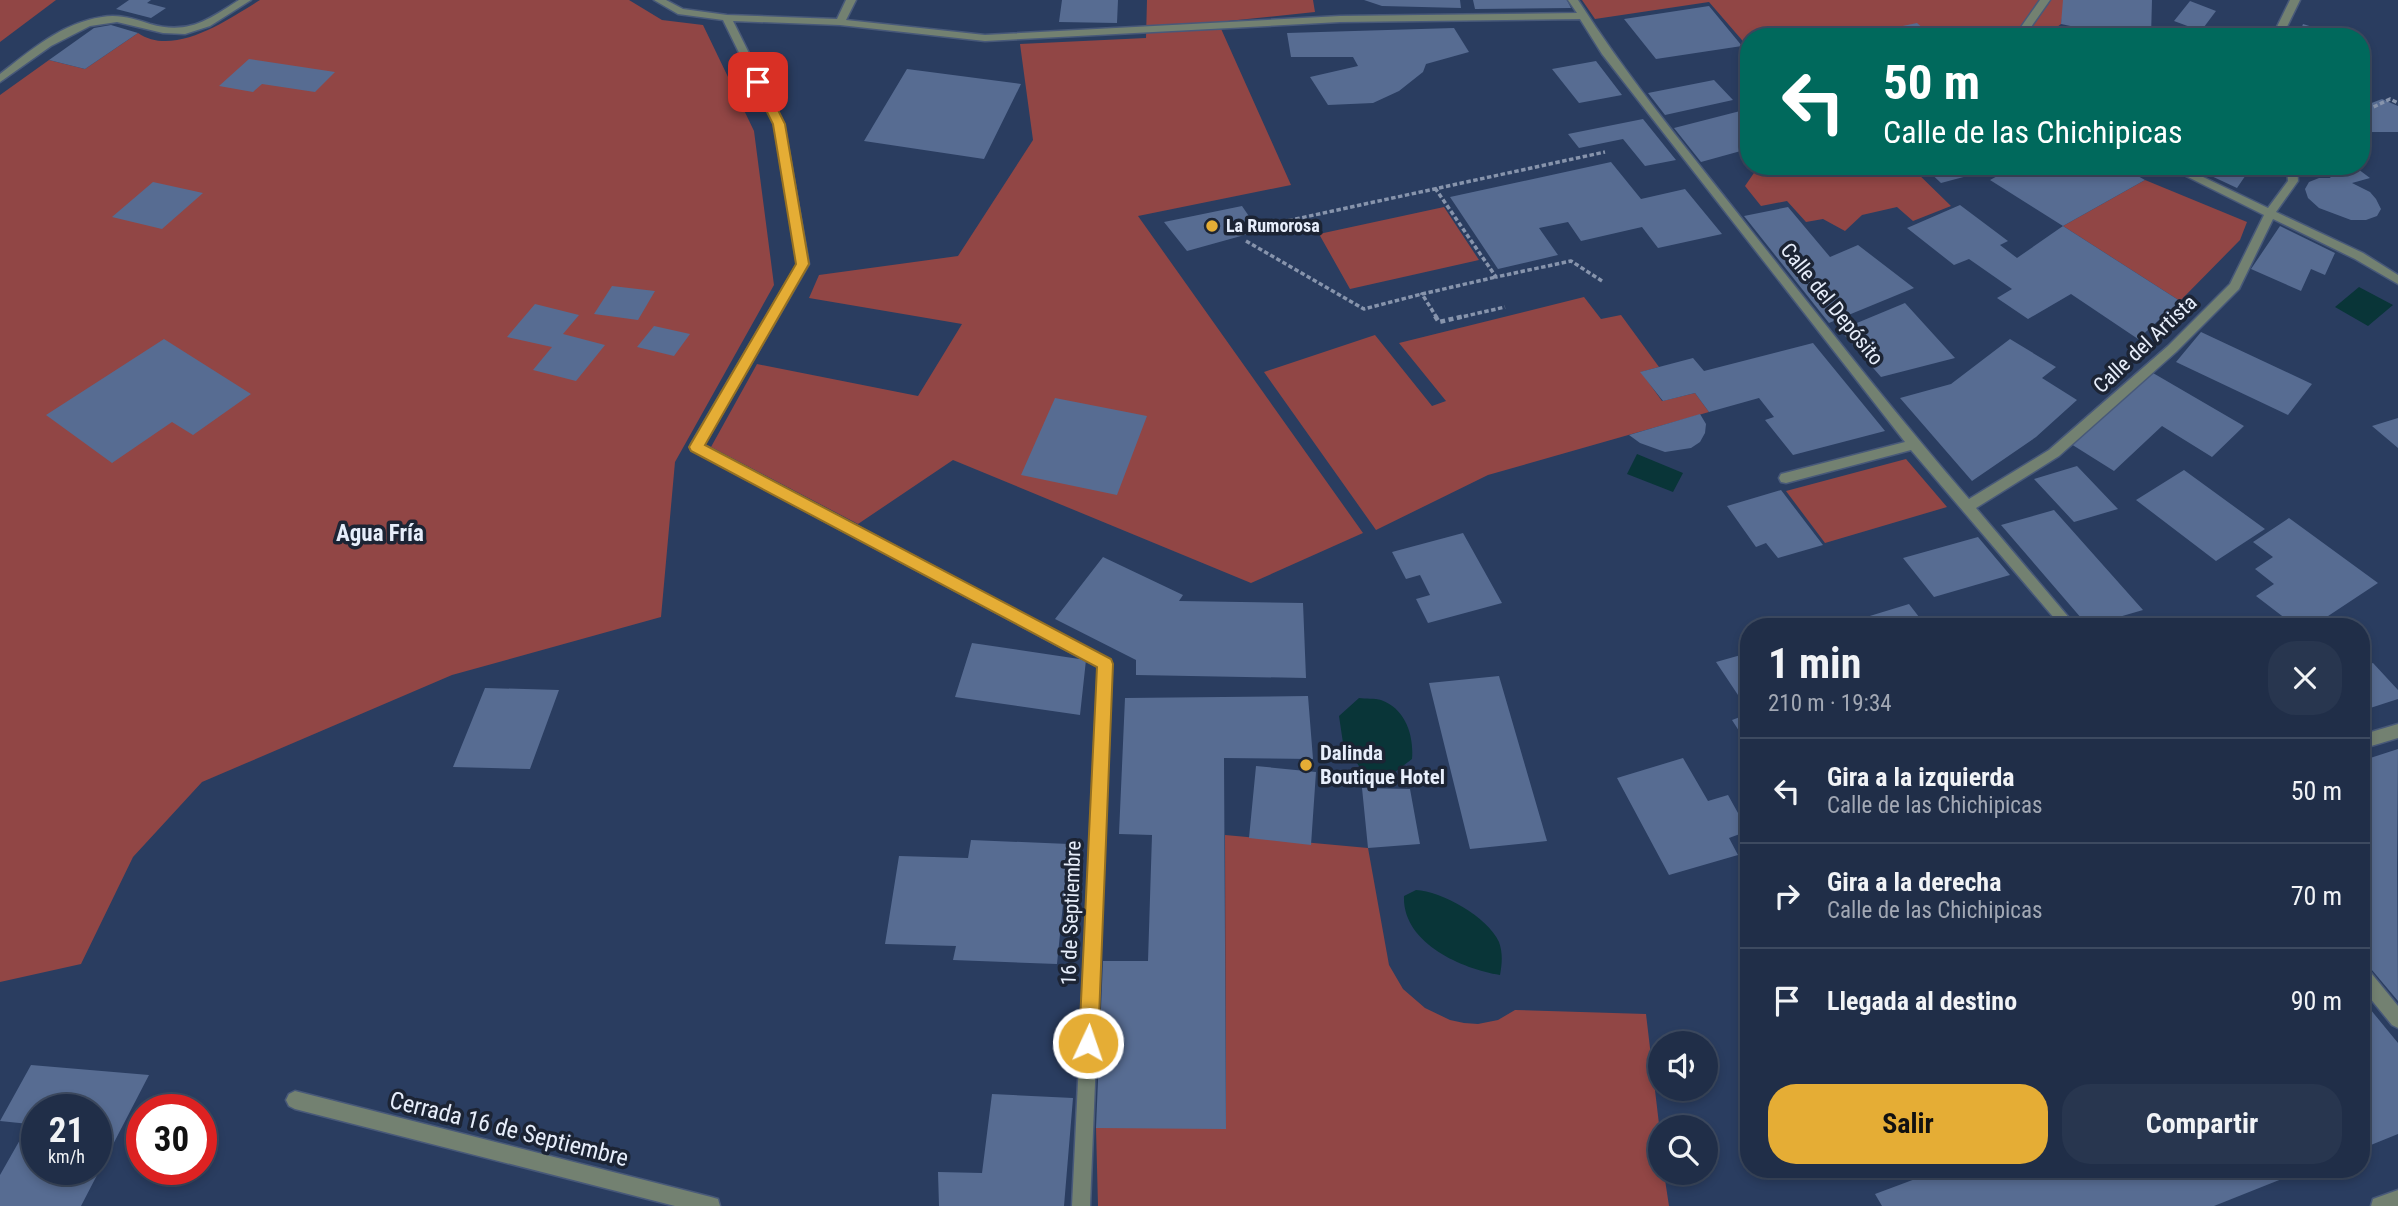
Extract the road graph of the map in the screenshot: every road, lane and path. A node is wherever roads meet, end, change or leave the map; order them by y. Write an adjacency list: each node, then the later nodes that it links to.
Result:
1 (246, 0): 12 (street)
2 (659, 0): 8 (street)
3 (850, 0): 9 (street)
4 (1573, 0): 7 (street, Calle del Depósito)
5 (2045, 0): 10 (street)
6 (2295, 0): 11 (street)
7 (1581, 16): 9 (street); 27 (street, Calle del Depósito)
8 (727, 19): 9 (street); 38 (street, 16 de Septiembre)
9 (840, 22)
10 (2026, 28)
11 (2281, 28)
12 (0, 79)
13 (2398, 103): 14 (path)
14 (2370, 109)
15 (1605, 152): 18 (path)
16 (2190, 175): 19 (street)
17 (2293, 175): 19 (street, Calle del Artista)
18 (1435, 188): 20 (path); 22 (path)
19 (2270, 213): 23 (street); 29 (street, Calle del Artista)
20 (1268, 225)
21 (1246, 241): 25 (path)
22 (1496, 277): 24 (path); 25 (path)
23 (2398, 280)
24 (1602, 281)
25 (1422, 295): 26 (path)
26 (1506, 307)
27 (1914, 444): 28 (street); 29 (street, Calle del Depósito)
28 (1786, 478)
29 (1969, 506): 30 (street, Calle del Depósito)
30 (2062, 618)
31 (2398, 731): 32 (street)
32 (2370, 739)
33 (2370, 985): 34 (street)
34 (2398, 1019)
35 (295, 1100): 37 (street, Cerrada 16 de Septiembre)
36 (2398, 1199): 39 (street)
37 (711, 1206)
38 (1081, 1206)
39 (2380, 1206)

